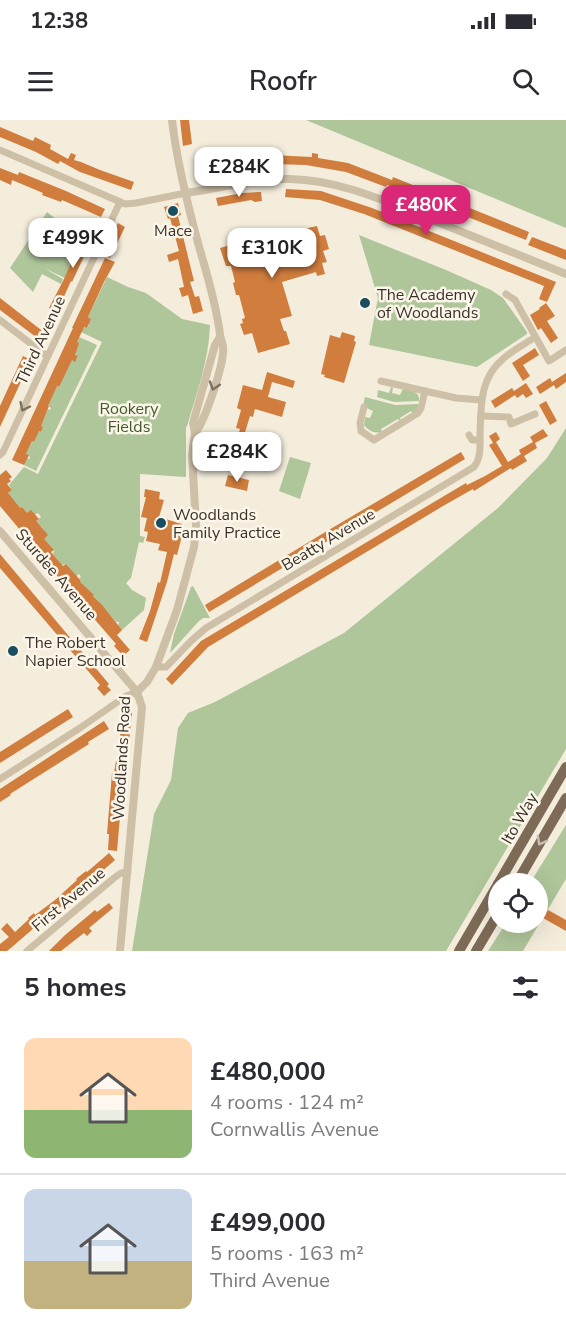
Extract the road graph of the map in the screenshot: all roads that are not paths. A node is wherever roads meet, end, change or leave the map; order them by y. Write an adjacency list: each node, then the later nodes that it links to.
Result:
1 (172, 120): 3 (street, Woodlands Road)
2 (0, 150): 4 (street)
3 (186, 193): 4 (street); 5 (street); 21 (street, Woodlands Road)
4 (120, 202): 10 (street, Third Avenue)
5 (566, 274)
6 (506, 294): 8 (street)
7 (0, 320): 10 (street)
8 (535, 337): 9 (street); 13 (street, Beatty Avenue)
9 (566, 350)
10 (47, 356): 19 (street, Third Avenue, one-way to 19)
11 (381, 381): 12 (street)
12 (425, 391): 13 (street); 14 (street)
13 (482, 400): 16 (street, Beatty Avenue)
14 (364, 407)
15 (534, 414): 16 (street)
16 (481, 416): 18 (street, Beatty Avenue)
17 (469, 435): 18 (street)
18 (480, 440): 21 (street, Beatty Avenue)
19 (0, 455)
20 (0, 531): 22 (street, Sturdee Avenue)
21 (156, 667): 22 (street, Woodlands Road)
22 (137, 693): 24 (street); 26 (street, Woodlands Road)
23 (566, 766): 27 (main road, Ito Way)
24 (0, 779)
25 (566, 798): 28 (main road, Ito Way, one-way to 28)
26 (128, 872): 31 (street, First Avenue); 32 (street, Woodlands Road)
27 (504, 873)
28 (522, 873)
29 (488, 901): 33 (main road, Ito Way)
30 (488, 931): 34 (main road)
31 (27, 951)
32 (120, 951)
33 (459, 951)
34 (476, 951)

